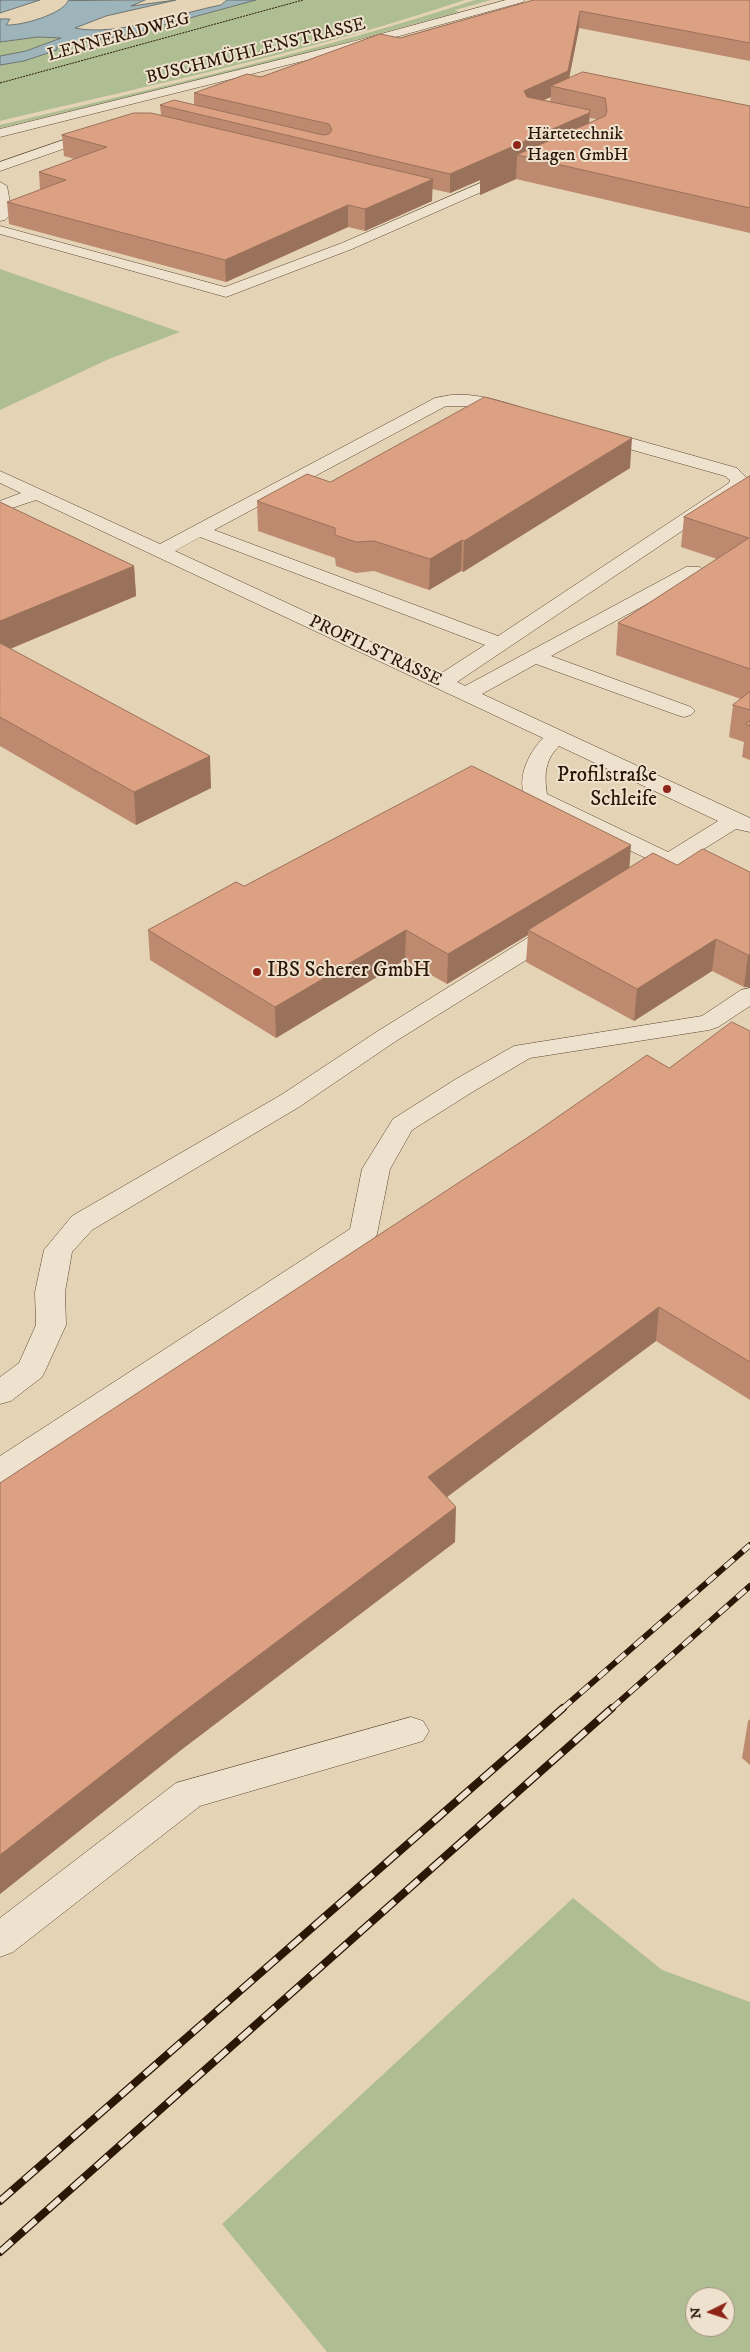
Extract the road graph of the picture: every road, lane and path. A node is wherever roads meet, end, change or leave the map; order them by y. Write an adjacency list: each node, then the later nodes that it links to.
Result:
1 (303, 0): 3 (path, LENNERADWEG)
2 (519, 0): 4 (street, BUSCHMÜHLENSTRASSE)
3 (0, 83)
4 (124, 103): 5 (street); 6 (street, BUSCHMÜHLENSTRASSE)
5 (154, 110)
6 (75, 115): 7 (street, BUSCHMÜHLENSTRASSE); 8 (street)
7 (0, 133)
8 (3, 166): 10 (street)
9 (526, 167): 13 (street)
10 (0, 181)
11 (0, 186): 14 (street)
12 (434, 195): 13 (street)
13 (453, 200): 15 (street)
14 (0, 216)
15 (0, 230)
16 (532, 416): 21 (street)
17 (579, 429): 24 (street)
18 (0, 476): 19 (street, PROFILSTRASSE)
19 (37, 493): 20 (street); 22 (street, PROFILSTRASSE)
20 (0, 507)
21 (198, 530): 22 (street); 24 (street)
22 (160, 551): 26 (street, PROFILSTRASSE)
23 (693, 571): 25 (street)
24 (501, 644): 26 (street)
25 (535, 657): 27 (street); 28 (street)
26 (442, 683): 27 (street, PROFILSTRASSE)
27 (466, 694): 29 (street, PROFILSTRASSE)
28 (684, 711)
29 (556, 737): 30 (street, PROFILSTRASSE); 31 (street)
30 (743, 824): 31 (street)
31 (669, 861): 32 (street)
32 (619, 892)
33 (578, 918): 35 (street)
34 (750, 995): 36 (street)
35 (0, 1393)
36 (0, 1471)
37 (411, 1731): 38 (street)
38 (0, 1940)

